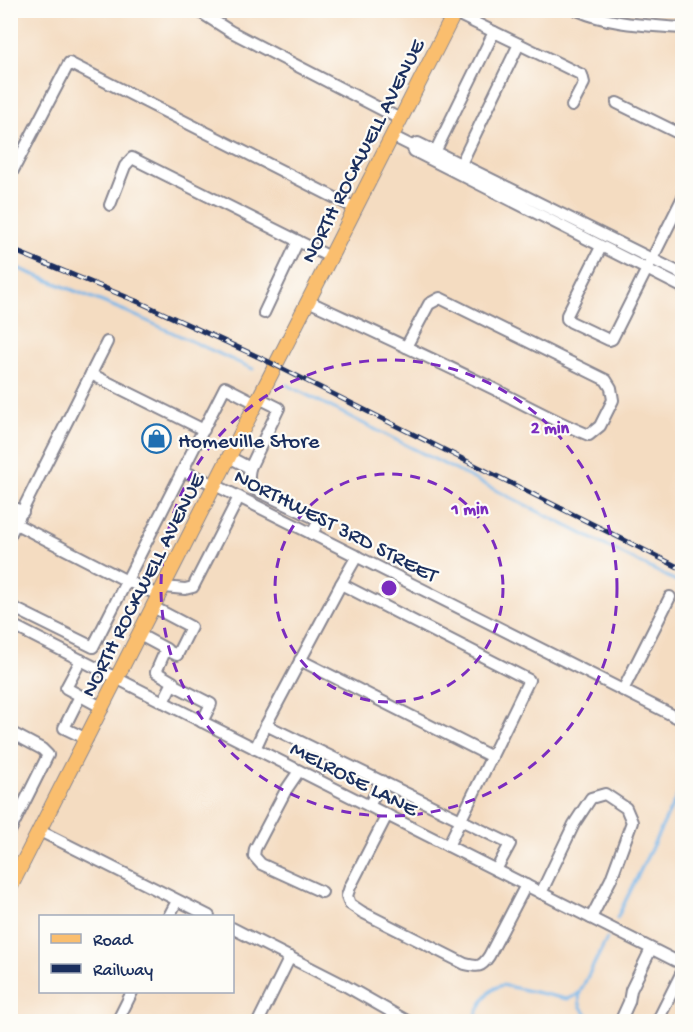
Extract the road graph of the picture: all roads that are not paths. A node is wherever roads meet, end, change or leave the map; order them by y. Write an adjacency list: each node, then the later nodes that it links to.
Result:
1 (197, 10): 10 (street)
2 (435, 10): 4 (street)
3 (577, 10): 5 (street)
4 (454, 14): 6 (street); 10 (main road, NORTH ROCKWELL AVENUE)
5 (682, 28)
6 (494, 32): 7 (street); 14 (street)
7 (519, 44): 9 (street); 15 (street)
8 (617, 103): 11 (street)
9 (572, 106)
10 (400, 119): 12 (main road, NORTH ROCKWELL AVENUE)
11 (682, 135)
12 (392, 136): 13 (street); 19 (main road, NORTH ROCKWELL AVENUE)
13 (412, 146): 14 (street); 15 (street)
14 (435, 152): 15 (street)
15 (459, 169): 20 (street)
16 (10, 176): 19 (street)
17 (682, 199): 24 (street)
18 (110, 205): 21 (street)
19 (355, 208): 23 (main road, NORTH ROCKWELL AVENUE)
20 (556, 217): 22 (street); 24 (street)
21 (298, 241): 23 (street); 28 (street)
22 (601, 247): 24 (street); 24 (street)
23 (330, 257): 27 (main road, NORTH ROCKWELL AVENUE)
24 (649, 264): 25 (street); 26 (street)
25 (682, 274)
26 (682, 287)
27 (308, 301): 30 (street); 32 (main road, NORTH ROCKWELL AVENUE)
28 (264, 313)
29 (107, 342): 31 (street)
30 (406, 347): 30 (street)
31 (91, 374): 33 (street); 40 (street)
32 (257, 400): 33 (street); 34 (main road, NORTH ROCKWELL AVENUE); 35 (street)
33 (204, 430): 36 (street)
34 (229, 457): 35 (street); 37 (main road, NORTH ROCKWELL AVENUE)
35 (250, 468): 42 (street)
36 (183, 471): 37 (street, NORTHWEST 3RD STREET); 44 (street)
37 (214, 485): 38 (street, NORTHWEST 3RD STREET); 46 (main road, NORTH ROCKWELL AVENUE)
38 (239, 497): 42 (street, NORTHWEST 3RD STREET); 46 (street)
39 (10, 506): 40 (street)
40 (22, 512): 41 (street)
41 (13, 529): 44 (street)
42 (312, 534): 43 (street, NORTHWEST 3RD STREET)
43 (357, 556): 45 (street); 59 (street, NORTHWEST 3RD STREET)
44 (128, 581): 46 (street); 53 (street)
45 (341, 584): 55 (street); 69 (street)
46 (159, 596): 51 (main road, NORTH ROCKWELL AVENUE); 54 (street)
47 (670, 597): 59 (street)
48 (10, 606): 50 (street)
49 (10, 624): 52 (street, MELROSE LANE)
50 (60, 630): 52 (street); 53 (street)
51 (140, 635): 54 (street); 57 (main road, NORTH ROCKWELL AVENUE)
52 (52, 645): 56 (street, MELROSE LANE)
53 (93, 647): 56 (street)
54 (166, 650): 58 (street)
55 (300, 660): 65 (street); 69 (street)
56 (84, 661): 57 (street, MELROSE LANE); 60 (street)
57 (118, 679): 61 (street, MELROSE LANE); 62 (main road, NORTH ROCKWELL AVENUE)
58 (172, 684): 61 (street); 64 (street)
59 (623, 690): 63 (street, NORTHWEST 3RD STREET)
60 (80, 696): 62 (street); 67 (street)
61 (164, 702): 64 (street, MELROSE LANE)
62 (103, 708): 67 (main road, NORTH ROCKWELL AVENUE)
63 (682, 720)
64 (202, 722): 68 (street, MELROSE LANE)
65 (266, 725): 68 (street); 71 (street)
66 (10, 732): 75 (street)
67 (87, 739): 76 (main road, NORTH ROCKWELL AVENUE)
68 (255, 749): 70 (street, MELROSE LANE)
69 (492, 757): 74 (street)
70 (299, 771): 72 (street, MELROSE LANE); 81 (street)
71 (382, 781): 72 (street); 74 (street)
72 (369, 806): 73 (street, MELROSE LANE)
73 (387, 815): 77 (street, MELROSE LANE); 79 (street)
74 (461, 820): 77 (street); 78 (street)
75 (10, 831)
76 (40, 831): 80 (main road, NORTH ROCKWELL AVENUE); 83 (street)
77 (448, 846): 78 (street, MELROSE LANE)
78 (496, 870): 79 (street, MELROSE LANE)
79 (526, 885): 82 (street, MELROSE LANE)
80 (10, 888)
81 (322, 892)
82 (541, 893): 86 (street, MELROSE LANE); 86 (street)
83 (177, 901): 84 (street); 85 (street)
84 (170, 915)
85 (207, 915)
86 (591, 918): 88 (street, MELROSE LANE)
87 (234, 929): 89 (street)
88 (651, 948): 90 (street, MELROSE LANE); 96 (street)
89 (290, 957): 93 (street); 95 (street)
90 (682, 964)
91 (682, 972): 97 (street)
92 (132, 993): 94 (street)
93 (403, 1020)
94 (117, 1022)
95 (258, 1022)
96 (620, 1022)
97 (657, 1022)

